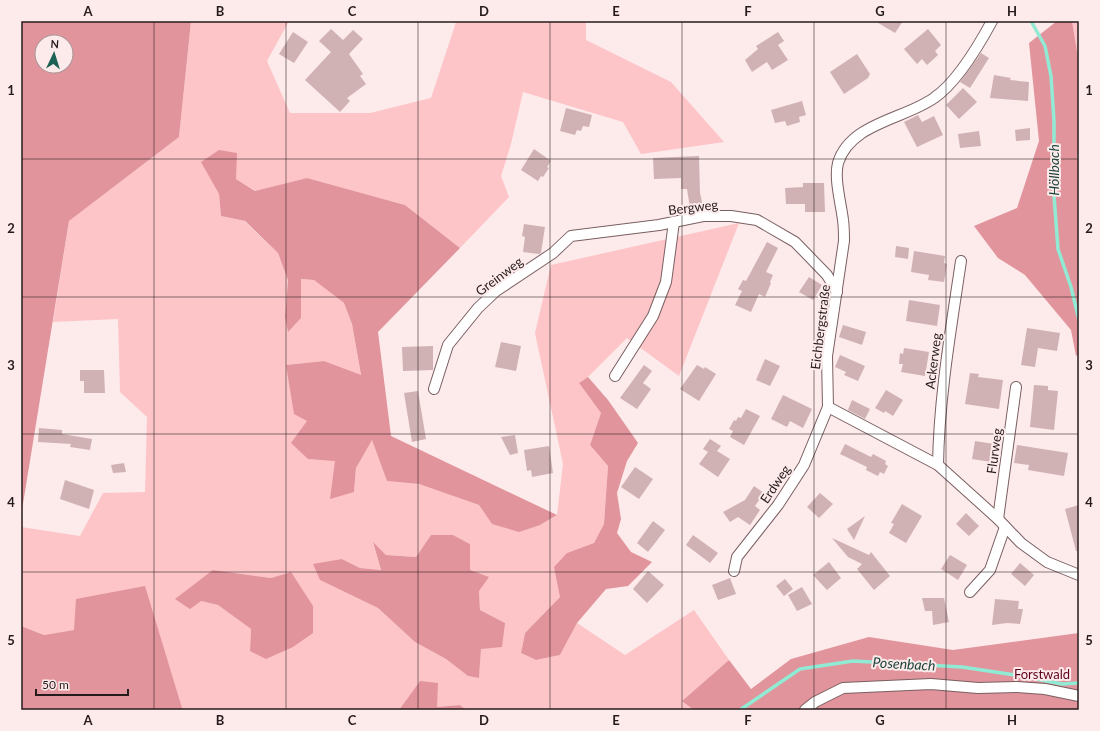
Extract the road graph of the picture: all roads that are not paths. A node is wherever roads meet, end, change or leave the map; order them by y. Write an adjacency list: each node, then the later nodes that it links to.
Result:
1 (992, 21): 5 (street, Eichbergstraße)
2 (674, 222): 3 (street, Bergweg); 5 (street, Bergweg); 6 (street)
3 (571, 236): 8 (street, Greinweg)
4 (961, 261): 10 (street, Ackerweg)
5 (837, 292): 9 (street, Eichbergstraße)
6 (615, 376)
7 (1016, 387): 11 (street, Flurweg)
8 (434, 389)
9 (828, 407): 10 (street); 13 (street, Erdweg)
10 (938, 465): 11 (street)
11 (998, 519): 12 (street)
12 (1005, 527): 14 (street); 15 (street)
13 (734, 571)
14 (1079, 575)
15 (970, 592)
16 (1079, 696): 17 (street)
17 (805, 710)

